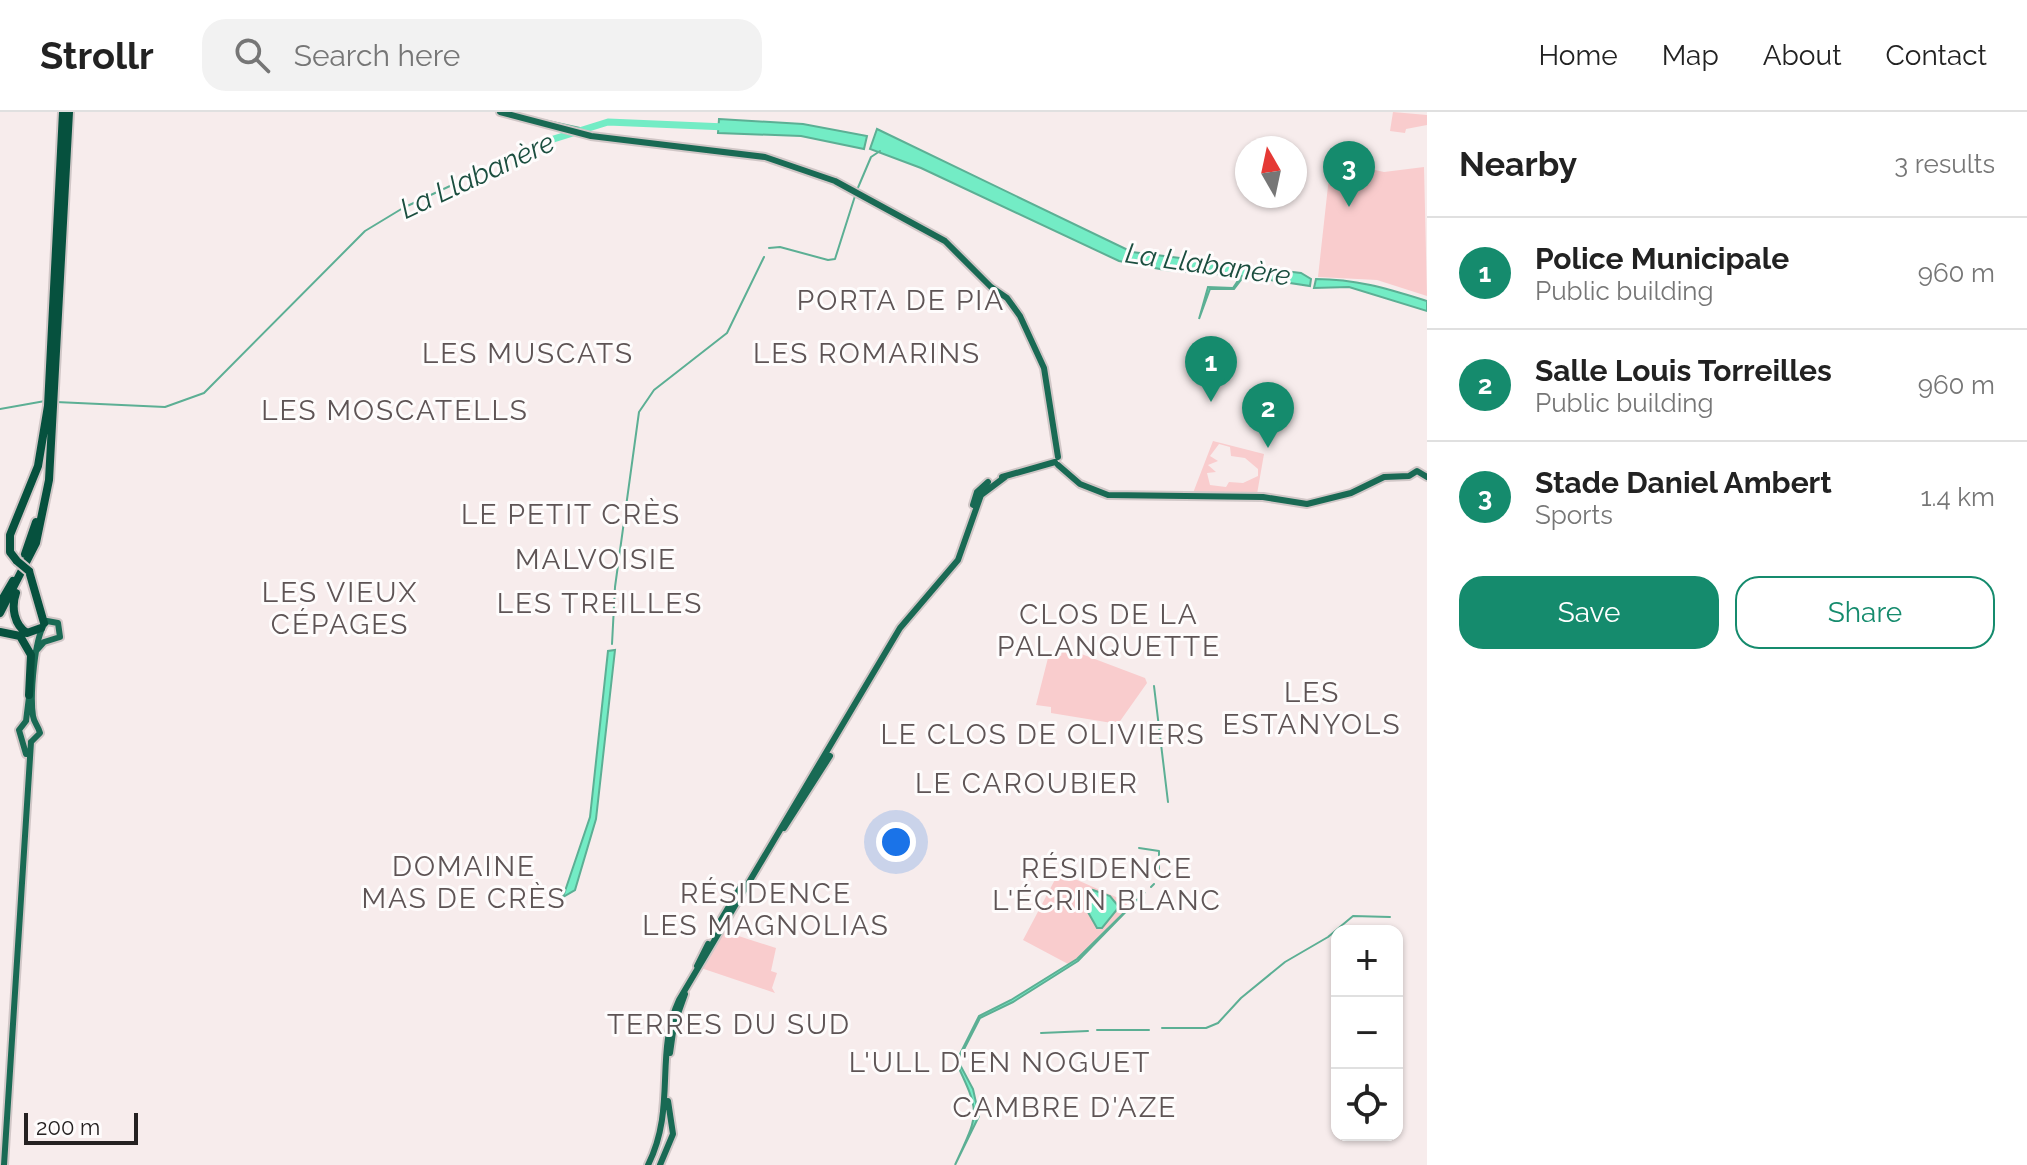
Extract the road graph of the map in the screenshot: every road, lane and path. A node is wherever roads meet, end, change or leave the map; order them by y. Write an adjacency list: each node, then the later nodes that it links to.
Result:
1 (63, 112): 4 (highway)
2 (69, 112): 4 (highway)
3 (500, 112): 5 (main road)
4 (51, 402): 7 (highway); 8 (highway); 10 (highway, bridge)
5 (1058, 462): 6 (main road); 17 (main road)
6 (1427, 477)
7 (36, 543): 9 (highway); 10 (highway)
8 (0, 603)
9 (0, 613)
10 (42, 628): 12 (main road); 12 (main road); 13 (main road)
11 (0, 632): 14 (highway)
12 (47, 641): 13 (main road)
13 (36, 651): 14 (main road)
14 (31, 691): 15 (main road)
15 (30, 722): 16 (main road); 16 (main road)
16 (28, 741): 20 (main road)
17 (667, 1096): 18 (main road); 19 (main road)
18 (662, 1126): 19 (main road); 21 (main road)
19 (674, 1128): 22 (main road)
20 (4, 1165)
21 (648, 1165)
22 (660, 1165)

